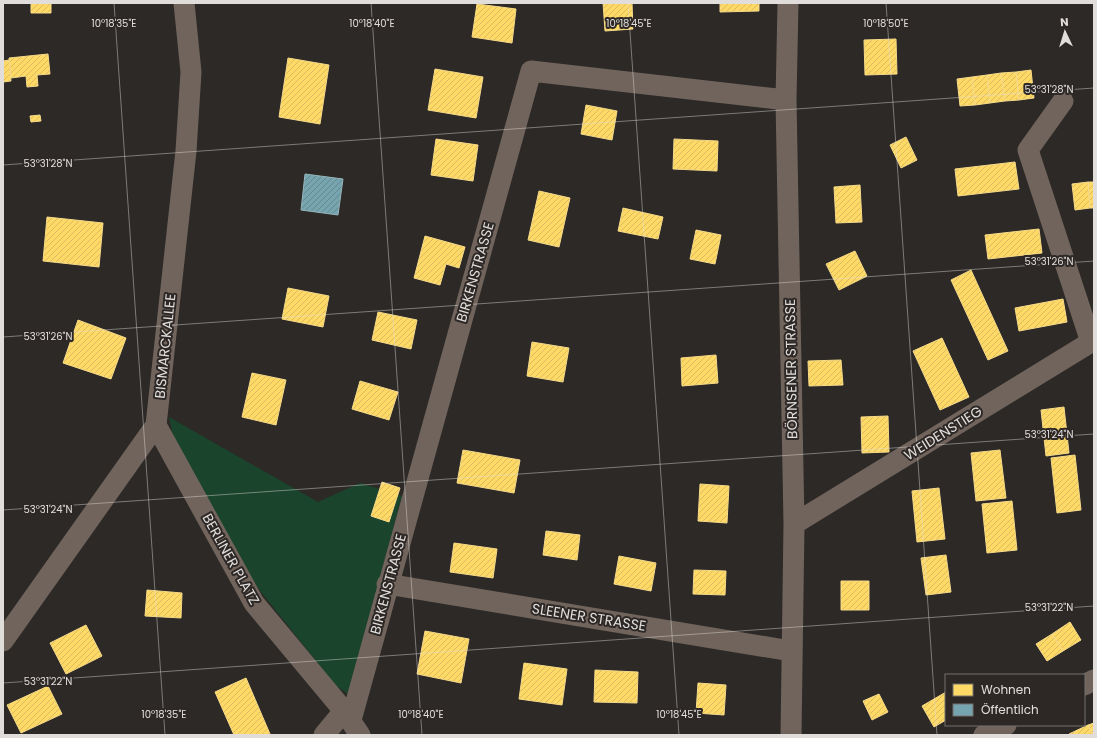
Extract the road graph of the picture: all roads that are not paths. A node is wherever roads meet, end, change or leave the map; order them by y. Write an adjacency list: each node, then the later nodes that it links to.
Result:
1 (184, 3): 6 (street, BISMARCKALLEE)
2 (788, 3): 3 (street, BÖRNSENER STRASSE)
3 (786, 100): 7 (street, BÖRNSENER STRASSE); 8 (street, BIRKENSTRASSE)
4 (1063, 101): 5 (street, WEIDENSTIEG)
5 (1092, 343): 7 (street, WEIDENSTIEG)
6 (156, 425): 9 (street, BISMARCKALLEE); 13 (street, BERLINER PLATZ)
7 (794, 524): 10 (street, BÖRNSENER STRASSE)
8 (387, 584): 10 (street, SLEENER STRASSE); 13 (street, BIRKENSTRASSE)
9 (3, 641)
10 (791, 651): 16 (street, BÖRNSENER STRASSE)
11 (1094, 680): 12 (street)
12 (1085, 684)
13 (352, 722): 15 (street)
14 (1004, 726): 17 (street)
15 (324, 735)
16 (791, 735)
17 (984, 735)

